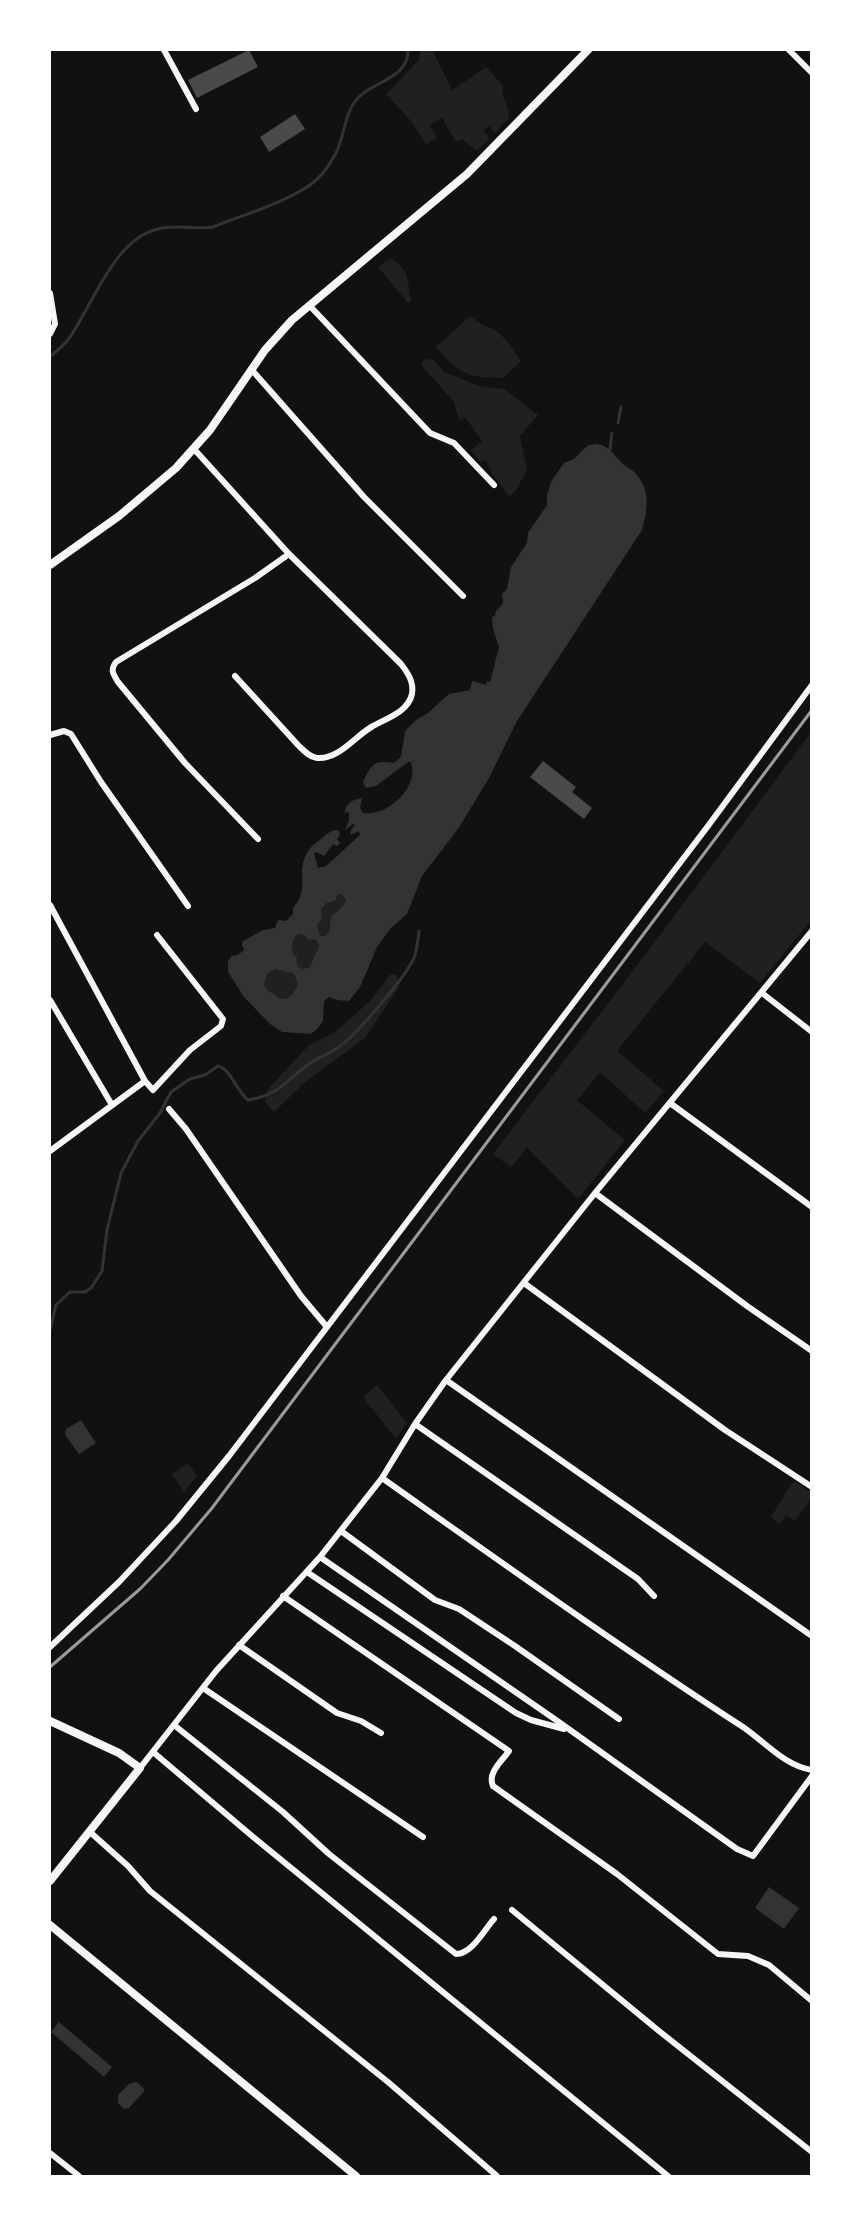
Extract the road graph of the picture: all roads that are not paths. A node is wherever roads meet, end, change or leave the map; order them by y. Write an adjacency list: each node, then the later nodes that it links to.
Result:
1 (164, 50): 5 (street)
2 (588, 50): 7 (street)
3 (789, 50): 4 (street)
4 (812, 73)
5 (196, 110)
6 (50, 293): 8 (street)
7 (309, 305): 9 (street); 11 (street)
8 (50, 334)
9 (251, 369): 10 (street); 14 (street)
10 (195, 449): 12 (street); 13 (street)
11 (494, 485)
12 (289, 554): 15 (street); 18 (street)
13 (50, 565)
14 (463, 596)
15 (235, 676)
16 (812, 685): 34 (street)
17 (50, 735): 20 (street)
18 (258, 839)
19 (50, 905): 26 (street)
20 (188, 906)
21 (812, 931): 23 (street)
22 (157, 935): 26 (street)
23 (762, 993): 25 (street); 27 (street)
24 (50, 1000): 28 (street)
25 (812, 1032)
26 (145, 1081): 28 (street)
27 (670, 1103): 31 (street); 32 (street)
28 (112, 1105): 30 (street)
29 (169, 1109): 34 (street)
30 (50, 1151)
31 (595, 1193): 33 (street); 35 (street)
32 (812, 1207)
33 (524, 1283): 36 (street); 39 (street)
34 (327, 1328): 47 (street)
35 (812, 1351)
36 (446, 1380): 37 (street); 45 (street)
37 (416, 1424): 38 (street); 44 (street)
38 (382, 1478): 40 (street); 56 (street)
39 (812, 1487)
40 (341, 1531): 41 (street); 49 (street)
41 (320, 1557): 42 (street); 52 (street)
42 (307, 1572): 43 (street); 52 (street)
43 (283, 1596): 46 (street); 64 (street)
44 (654, 1596)
45 (812, 1636)
46 (239, 1645): 48 (street); 53 (street)
47 (50, 1647)
48 (202, 1688): 51 (street); 59 (street)
49 (619, 1719)
50 (50, 1721): 55 (street)
51 (174, 1725): 54 (street); 62 (street)
52 (567, 1730): 57 (street)
53 (381, 1733)
54 (153, 1752): 55 (street); 70 (street)
55 (140, 1768): 58 (street)
56 (812, 1770)
57 (812, 1776)
58 (90, 1832): 60 (street); 69 (street)
59 (423, 1837)
60 (51, 1877)
61 (512, 1910): 65 (street)
62 (494, 1919)
63 (50, 1925): 68 (street)
64 (812, 2001)
65 (812, 2152)
66 (50, 2153): 67 (street)
67 (79, 2176)
68 (356, 2176)
69 (497, 2176)
70 (668, 2176)

